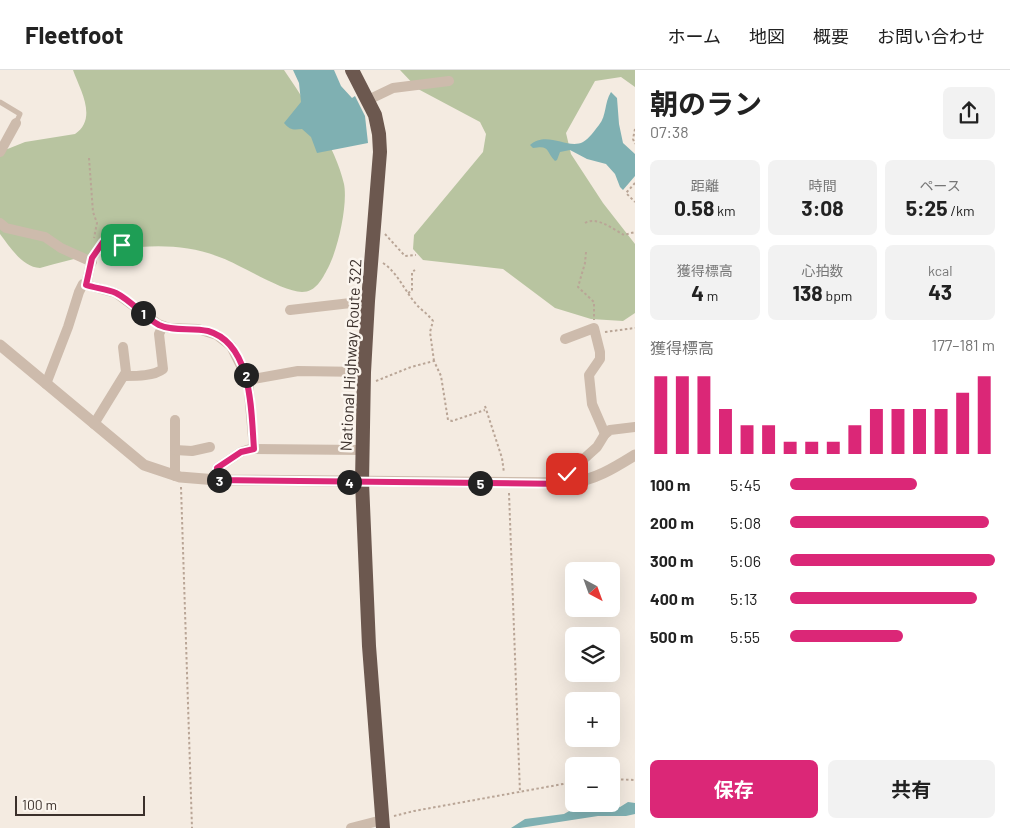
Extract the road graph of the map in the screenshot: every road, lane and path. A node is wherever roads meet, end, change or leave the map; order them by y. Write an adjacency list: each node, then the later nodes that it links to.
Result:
1 (352, 70): 3 (highway, National Highway Route 322)
2 (449, 81): 3 (street)
3 (368, 100): 14 (highway, National Highway Route 322)
4 (0, 102): 5 (lane)
5 (16, 123): 8 (street)
6 (635, 129): 7 (path)
7 (635, 144)
8 (0, 152)
9 (89, 158): 17 (path)
10 (635, 183): 11 (path)
11 (635, 202)
12 (0, 223): 21 (street)
13 (585, 223): 15 (path)
14 (374, 225): 19 (path); 20 (highway, National Highway Route 322)
15 (635, 232)
16 (122, 245): 17 (street)
17 (96, 251): 21 (street)
18 (586, 252): 29 (path)
19 (416, 255)
20 (372, 260): 24 (path); 25 (highway, National Highway Route 322)
21 (92, 262): 23 (street)
22 (415, 270): 24 (path)
23 (86, 285): 27 (street); 37 (street)
24 (408, 293): 33 (path)
25 (368, 301): 26 (street); 35 (highway, National Highway Route 322)
26 (290, 310)
27 (163, 326): 34 (street); 36 (street)
28 (635, 328): 29 (path)
29 (595, 331): 30 (street); 43 (street)
30 (564, 339)
31 (0, 346): 37 (street)
32 (123, 347): 34 (street)
33 (434, 361): 35 (path); 39 (path)
34 (125, 376): 41 (street)
35 (364, 378): 36 (street); 47 (highway, National Highway Route 322)
36 (248, 380): 45 (street)
37 (46, 384): 41 (street)
38 (484, 406): 39 (path)
39 (485, 410): 50 (path)
40 (175, 420): 46 (street)
41 (94, 424): 49 (street)
42 (635, 427): 43 (street)
43 (606, 434): 53 (street)
44 (210, 447): 46 (street)
45 (254, 449): 47 (street); 51 (street)
46 (175, 450): 49 (street)
47 (362, 450): 52 (highway, National Highway Route 322)
48 (635, 455): 53 (street)
49 (178, 477): 51 (street); 59 (path)
50 (506, 479): 52 (street); 53 (street); 57 (path)
51 (217, 480): 52 (street)
52 (362, 482): 58 (highway, National Highway Route 322)
53 (569, 484)
54 (620, 780): 55 (path)
55 (635, 780)
56 (565, 784): 57 (path)
57 (520, 793): 58 (path)
58 (382, 824): 60 (street)
59 (192, 828)
60 (351, 828)

